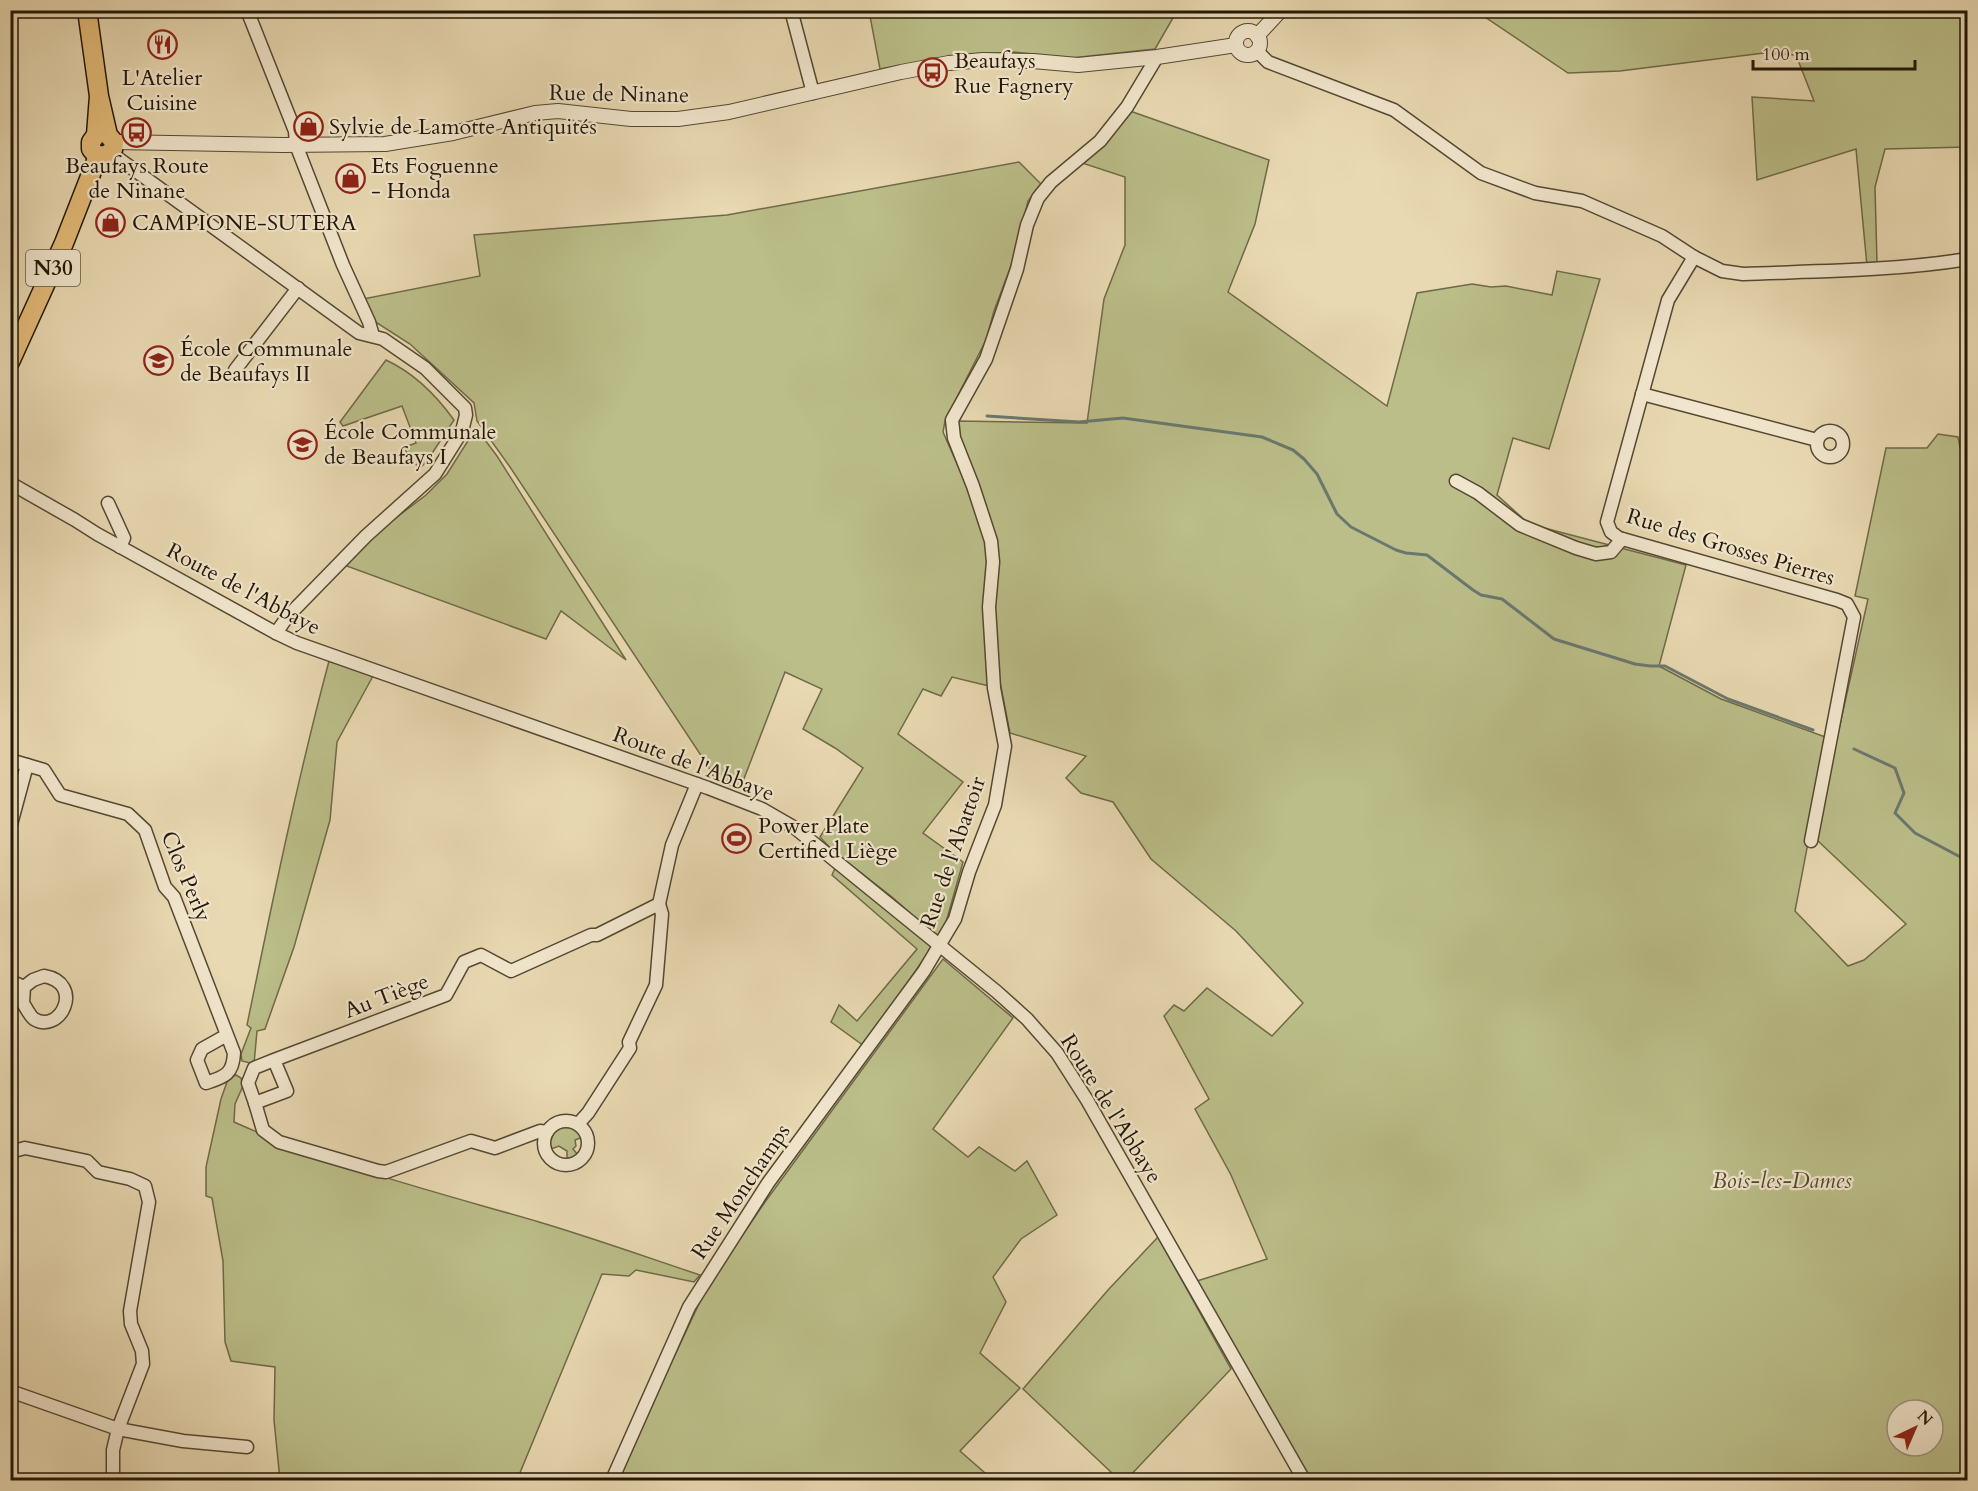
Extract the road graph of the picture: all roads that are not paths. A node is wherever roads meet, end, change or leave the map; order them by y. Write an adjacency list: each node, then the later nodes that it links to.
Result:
1 (87, 10): 10 (main road)
2 (247, 10): 11 (street)
3 (791, 10): 9 (street)
4 (1281, 10): 5 (street)
5 (1257, 36): 6 (street); 7 (street)
6 (1236, 45): 7 (street); 8 (street, Rue de Ninane)
7 (1257, 51): 12 (street)
8 (1157, 57): 9 (street, Rue de Ninane); 32 (street, Rue de l'Abattoir)
9 (813, 93): 11 (street, Rue de Ninane)
10 (105, 144): 11 (street, Rue de Ninane); 14 (street); 16 (main road, N30)
11 (296, 145): 15 (street)
12 (1694, 257): 13 (street); 18 (street, Rue des Grosses Pierres)
13 (1968, 259)
14 (298, 288): 15 (street); 17 (street)
15 (373, 336): 25 (street)
16 (11, 360)
17 (235, 370)
18 (1642, 394): 19 (street); 23 (street, Rue des Grosses Pierres)
19 (1817, 440)
20 (1456, 481): 23 (street)
21 (10, 483): 24 (street, Route de l'Abbaye)
22 (108, 503): 24 (street)
23 (1622, 539): 30 (street, Rue des Grosses Pierres)
24 (120, 547): 25 (street, Route de l'Abbaye)
25 (276, 633): 28 (street, Route de l'Abbaye)
26 (10, 760): 27 (street, Clos Perly)
27 (27, 765): 29 (street); 35 (street, Clos Perly)
28 (697, 784): 31 (street); 32 (street, Route de l'Abbaye)
29 (10, 828)
30 (1811, 841)
31 (659, 904): 36 (street, Au Tiège); 38 (street)
32 (940, 947): 45 (street, Rue Monchamps); 46 (street, Route de l'Abbaye)
33 (10, 981): 34 (street)
34 (24, 987)
35 (227, 1035)
36 (274, 1059): 37 (street, Au Tiège); 37 (street)
37 (255, 1103): 39 (street, Au Tiège)
38 (578, 1124): 39 (street, Au Tiège); 39 (street)
39 (547, 1132)
40 (10, 1152): 42 (street)
41 (10, 1391): 42 (street)
42 (118, 1429): 43 (street); 44 (street)
43 (247, 1447)
44 (113, 1480)
45 (612, 1480)
46 (1304, 1480)

